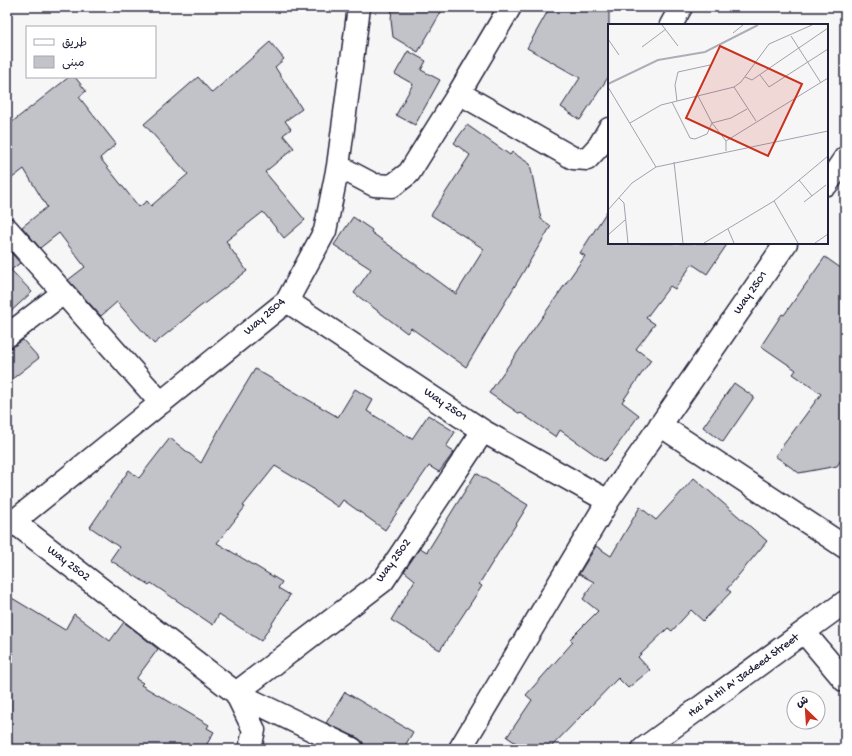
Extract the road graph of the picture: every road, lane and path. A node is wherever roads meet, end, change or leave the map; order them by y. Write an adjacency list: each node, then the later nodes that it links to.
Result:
1 (359, 7): 8 (street, Way 2504)
2 (510, 7): 5 (street)
3 (681, 7): 4 (street)
4 (672, 24)
5 (459, 93): 6 (street); 8 (street)
6 (608, 131)
7 (845, 158): 9 (street)
8 (338, 166): 13 (street, Way 2504)
9 (828, 183)
10 (7, 229): 12 (street)
11 (785, 244): 16 (street, Way 2501)
12 (63, 293): 14 (street); 15 (street)
13 (287, 301): 15 (street, Way 2504); 17 (street, Way 2501)
14 (7, 336)
15 (161, 403): 19 (street, Way 2504)
16 (660, 425): 18 (street, Way 2501); 20 (street)
17 (483, 431): 18 (street, Way 2501); 24 (street, Way 2502)
18 (608, 501): 27 (street, Way 2501)
19 (10, 525): 24 (street, Way 2502)
20 (845, 547)
21 (845, 602): 22 (street, Hai Al Hil A' Jadeed Street)
22 (804, 632): 23 (street); 28 (street, Hai Al Hil A' Jadeed Street)
23 (845, 681)
24 (236, 693): 25 (street, Way 2502); 26 (street, Way 2502)
25 (250, 749)
26 (352, 749)
27 (460, 749)
28 (643, 749)

